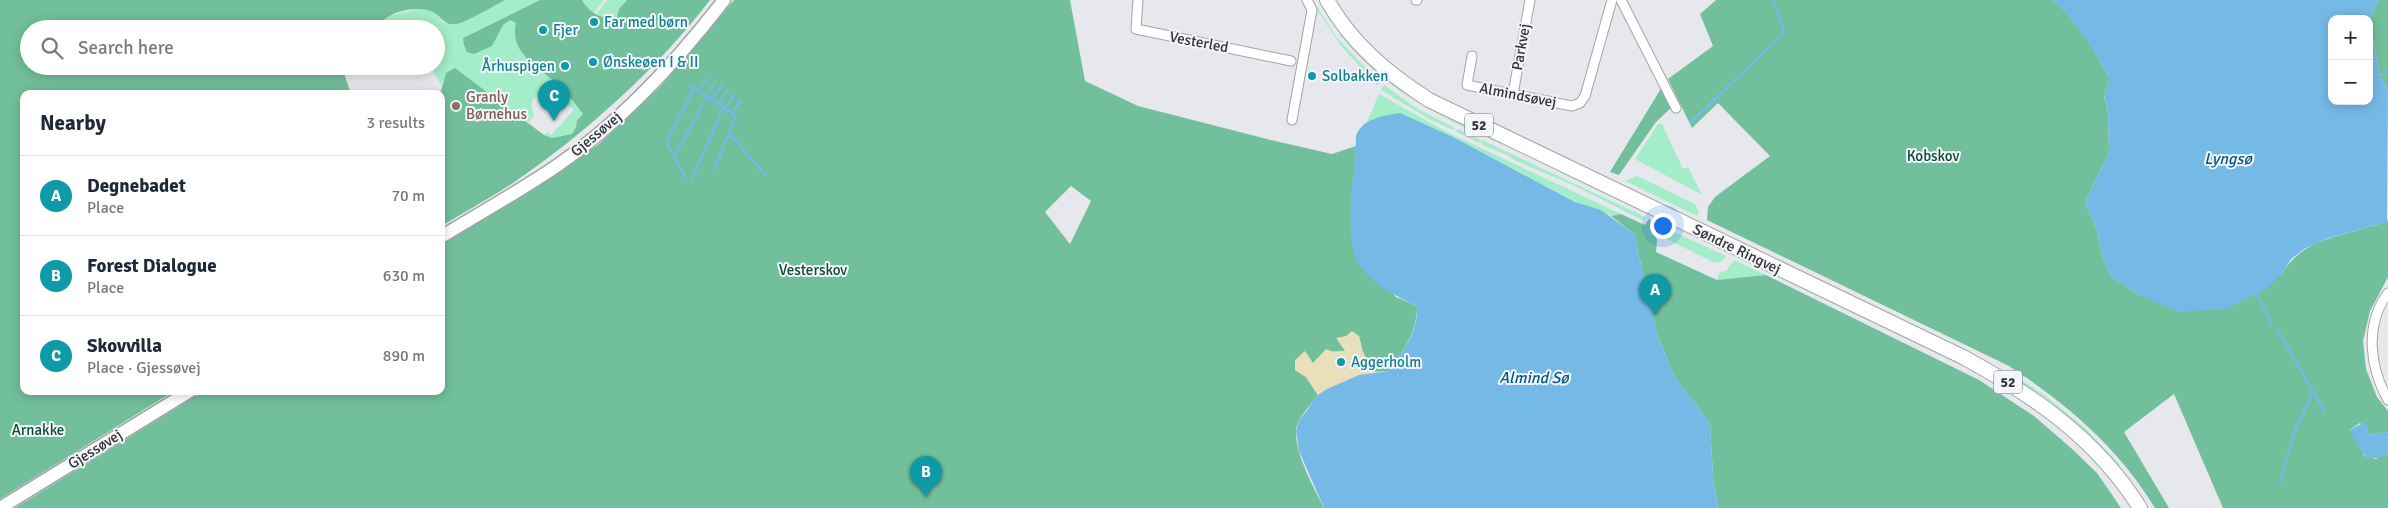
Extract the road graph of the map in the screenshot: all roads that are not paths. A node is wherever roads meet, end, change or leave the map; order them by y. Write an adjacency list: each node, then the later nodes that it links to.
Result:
1 (724, 0): 13 (street, Gjessøvej)
2 (1138, 0): 9 (street, Vesterled)
3 (1307, 0): 12 (street)
4 (1327, 0): 18 (main road, Søndre Ringvej / 52)
5 (1530, 0): 10 (street, Parkvej)
6 (1612, 0): 10 (street, Almindsøvej)
7 (1622, 0): 11 (street)
8 (1472, 56): 10 (street, Almindsøvej)
9 (1291, 61)
10 (1513, 94)
11 (1676, 108)
12 (1292, 120)
13 (445, 235)
14 (2388, 293): 16 (street)
15 (184, 395): 17 (street, Gjessøvej)
16 (2388, 400)
17 (0, 508)
18 (2140, 508)

